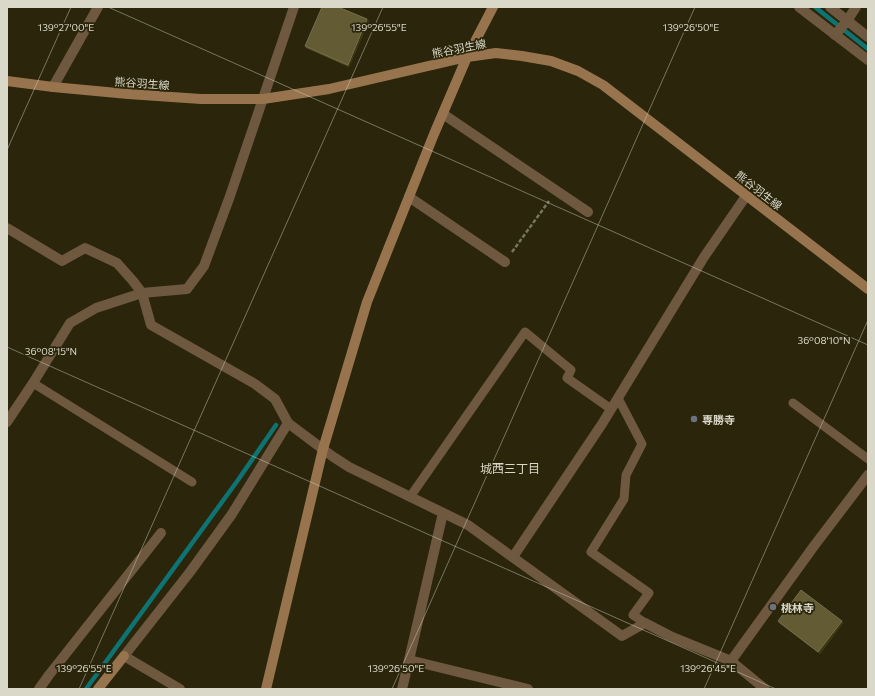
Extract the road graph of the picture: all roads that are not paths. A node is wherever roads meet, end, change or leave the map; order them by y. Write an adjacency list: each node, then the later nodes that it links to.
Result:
1 (98, 7): 12 (street)
2 (294, 7): 13 (street)
3 (493, 7): 9 (main road)
4 (799, 7): 7 (street)
5 (830, 7): 7 (street)
6 (856, 7): 7 (street)
7 (841, 28): 8 (street); 10 (street)
8 (868, 37)
9 (468, 57): 13 (main road, 熊谷羽生線); 14 (main road); 15 (main road, 熊谷羽生線)
10 (868, 60)
11 (7, 81): 12 (main road, 熊谷羽生線)
12 (53, 87): 13 (main road, 熊谷羽生線)
13 (262, 99): 21 (street)
14 (443, 114): 16 (main road); 17 (street)
15 (746, 196): 20 (main road, 熊谷羽生線); 23 (street)
16 (409, 197): 19 (street); 28 (main road)
17 (588, 212)
18 (7, 228): 21 (street)
19 (505, 262)
20 (868, 289)
21 (142, 292): 22 (street); 27 (street)
22 (32, 383): 26 (street); 31 (lane)
23 (618, 398): 25 (street); 36 (lane)
24 (793, 403): 29 (lane)
25 (611, 409): 32 (lane); 35 (street)
26 (7, 422)
27 (288, 423): 28 (street); 37 (street)
28 (323, 449): 32 (street); 43 (main road)
29 (868, 459)
30 (868, 475): 39 (street)
31 (192, 482)
32 (410, 497): 33 (street)
33 (443, 513): 35 (street); 38 (street)
34 (161, 533): 40 (street)
35 (516, 552): 36 (street)
36 (645, 624): 39 (street)
37 (124, 656): 41 (main road); 42 (street)
38 (409, 660): 44 (street); 45 (street)
39 (730, 661): 46 (street)
40 (40, 689)
41 (98, 689)
42 (180, 689)
43 (266, 689)
44 (402, 689)
45 (528, 689)
46 (764, 689)

